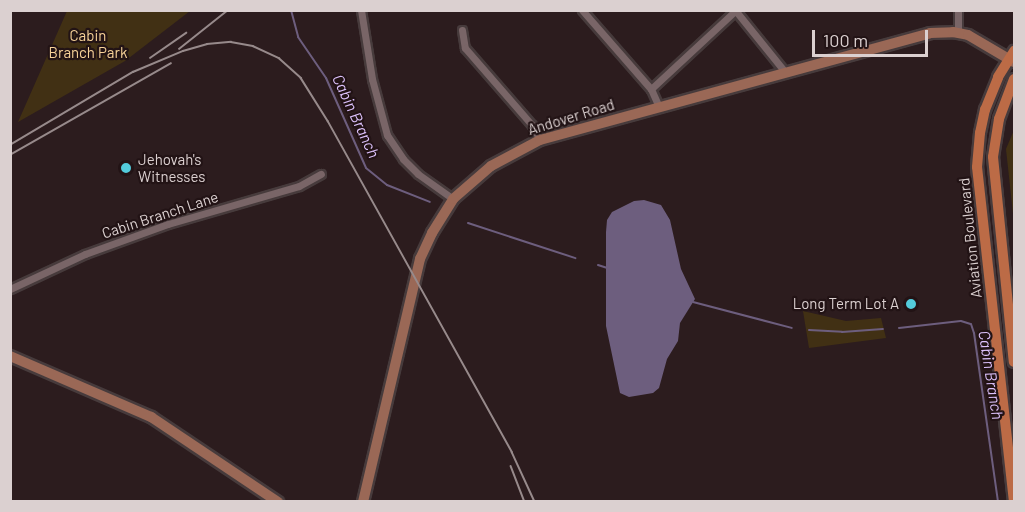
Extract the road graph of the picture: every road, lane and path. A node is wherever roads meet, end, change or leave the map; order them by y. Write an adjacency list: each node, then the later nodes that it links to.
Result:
1 (361, 10): 14 (street)
2 (582, 10): 10 (street)
3 (958, 10): 6 (street)
4 (736, 11): 8 (street); 10 (street)
5 (462, 30): 12 (street)
6 (958, 32): 7 (main road, Andover Road); 8 (main road, Andover Road)
7 (1012, 57): 16 (main road, Aviation Boulevard)
8 (785, 72): 11 (main road, Andover Road)
9 (1014, 79): 17 (main road, Aviation Boulevard)
10 (651, 89): 11 (street)
11 (659, 107): 12 (main road, Andover Road)
12 (540, 141): 14 (main road, Andover Road)
13 (321, 174): 15 (street, Cabin Branch Lane)
14 (453, 199): 21 (main road, Andover Road)
15 (10, 288)
16 (990, 293): 17 (main road); 22 (main road, Aviation Boulevard)
17 (1008, 305): 19 (main road, Aviation Boulevard)
18 (10, 356): 20 (main road)
19 (1014, 362)
20 (278, 501)
21 (363, 501)
22 (1014, 501)

